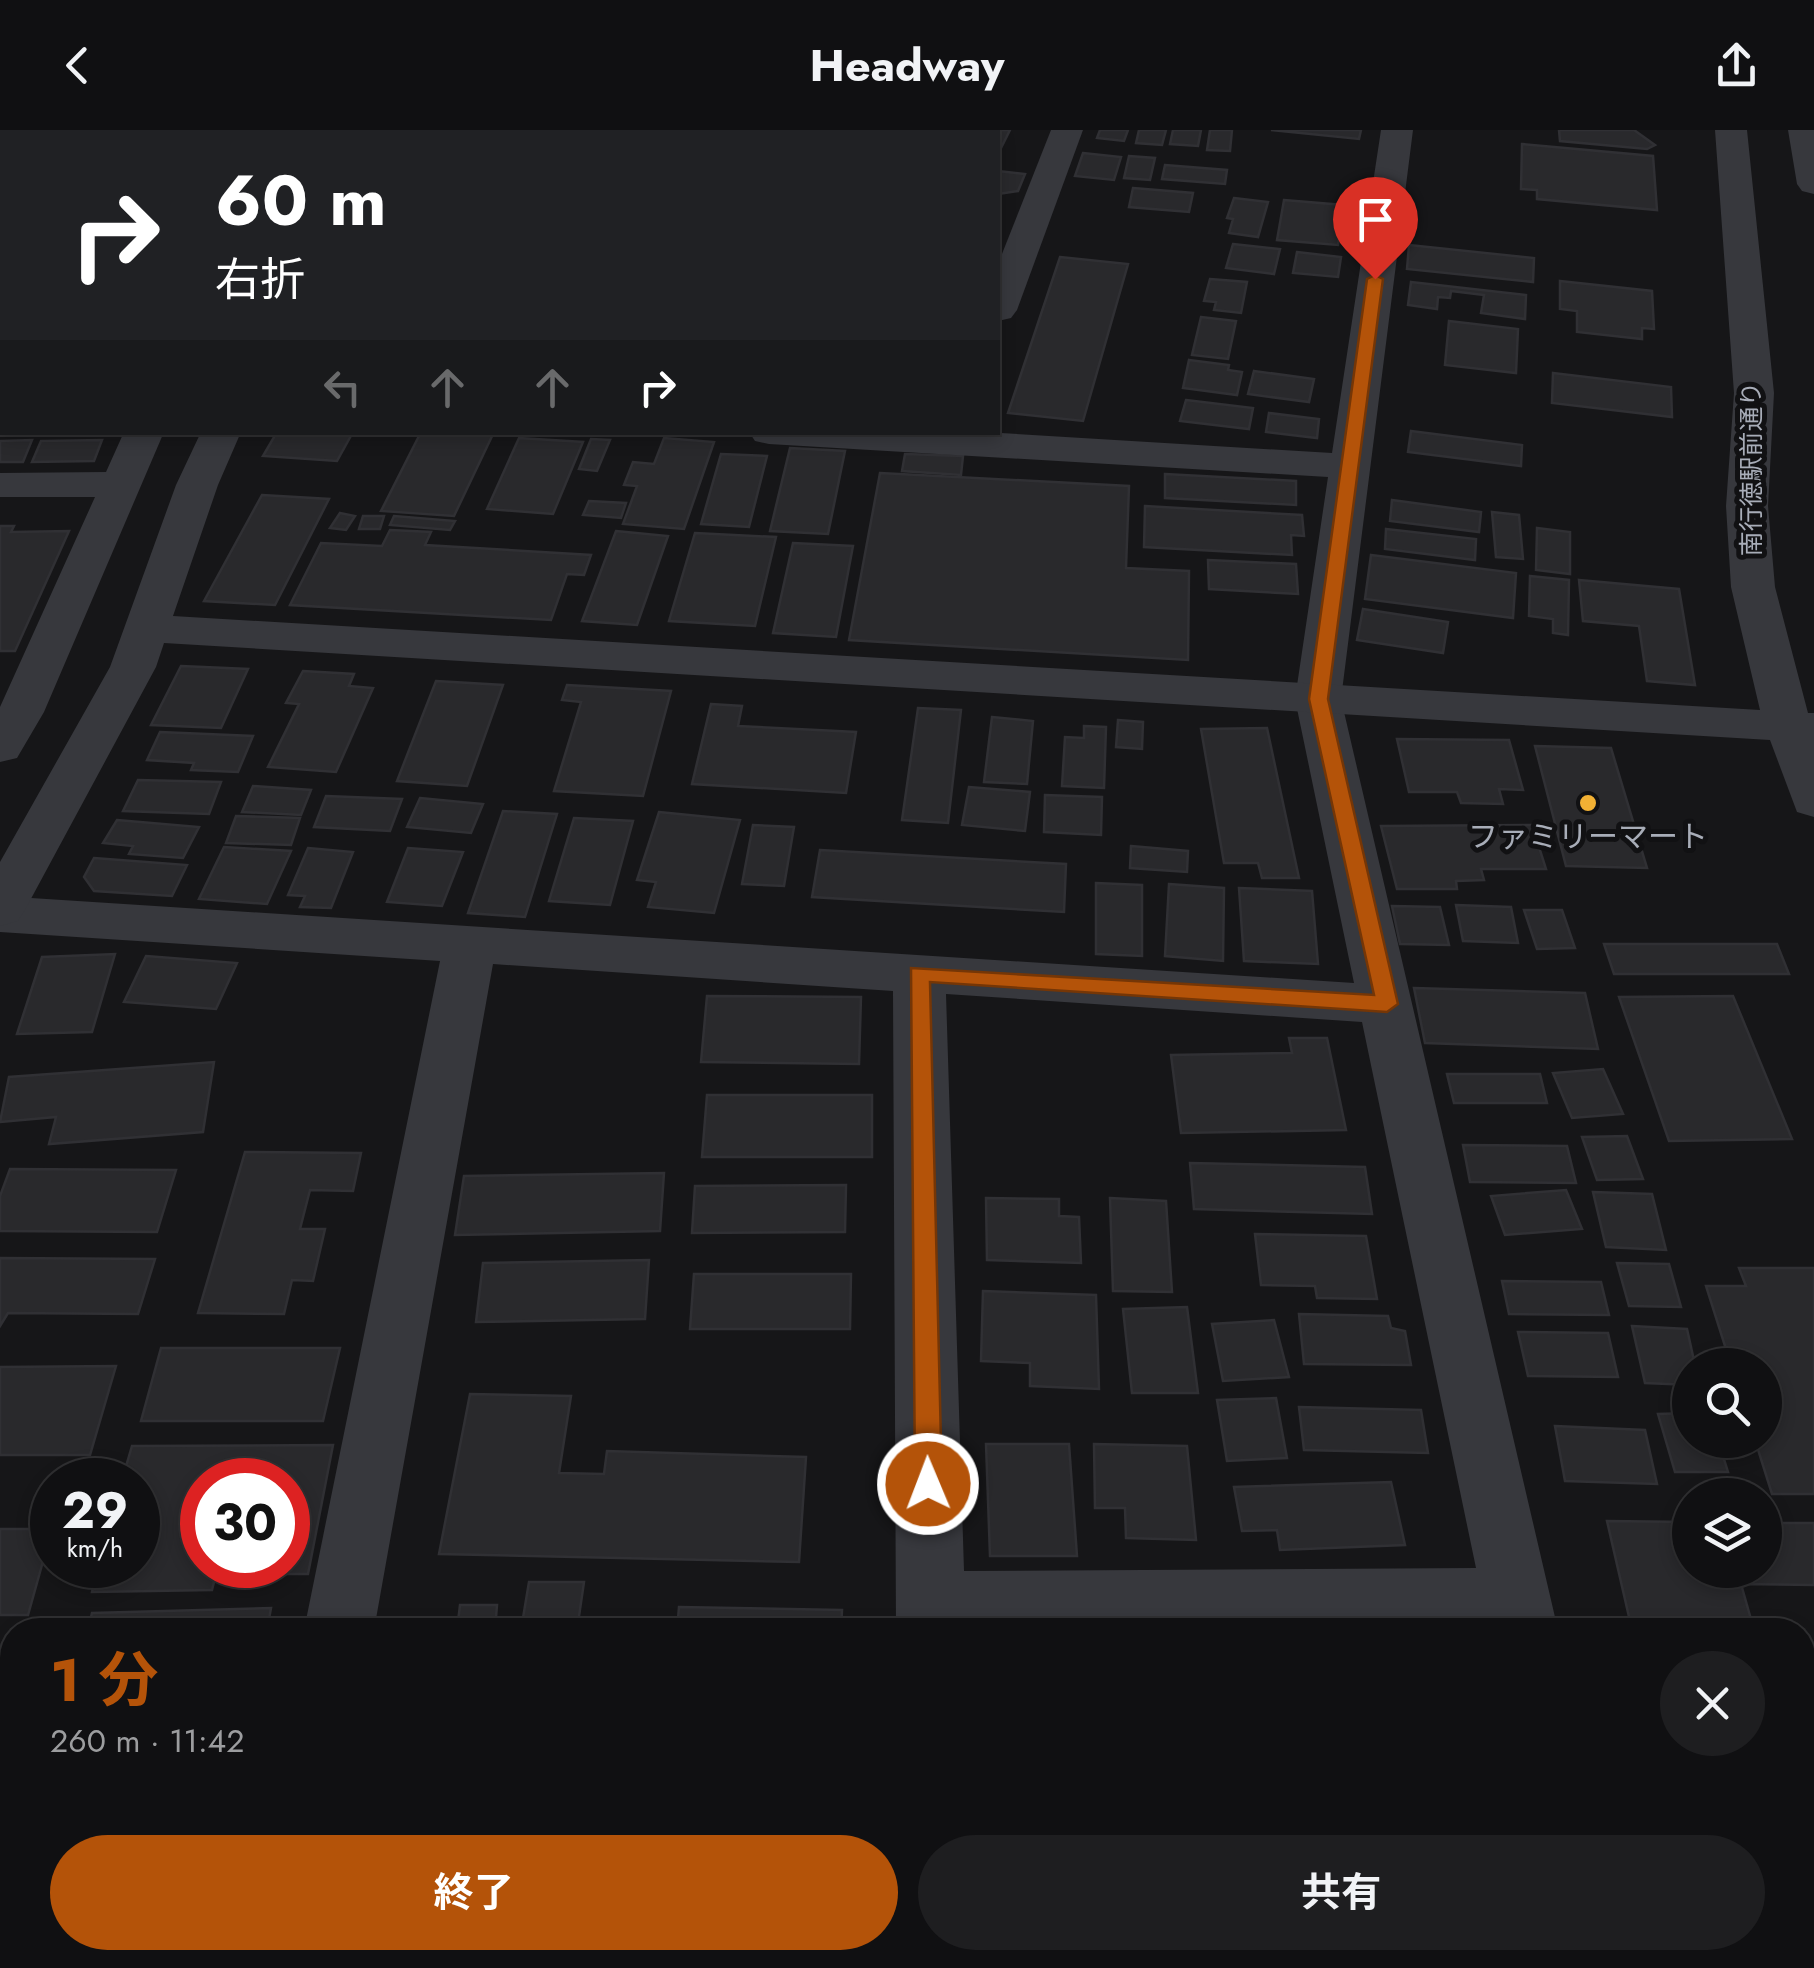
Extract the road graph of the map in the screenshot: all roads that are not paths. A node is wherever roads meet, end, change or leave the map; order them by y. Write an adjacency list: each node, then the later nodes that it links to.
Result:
1 (1067, 130): 6 (street)
2 (1397, 130): 11 (street)
3 (1731, 130): 16 (street, 南行徳駅前通り)
4 (1804, 130): 5 (street)
5 (1814, 184)
6 (1000, 305)
7 (143, 435): 12 (street)
8 (220, 435): 14 (street)
9 (858, 435): 10 (street)
10 (948, 438): 11 (street)
11 (1348, 466): 15 (street)
12 (119, 484): 13 (street); 17 (street)
13 (0, 485)
14 (147, 628): 15 (street); 19 (street)
15 (1318, 699): 16 (street); 22 (street)
16 (1800, 728): 18 (street, 南行徳駅前通り)
17 (0, 747)
18 (1814, 801)
19 (0, 911): 20 (street)
20 (470, 944): 21 (street); 25 (street)
21 (919, 973): 22 (street); 24 (street)
22 (1387, 1004): 23 (street)
23 (1520, 1615): 24 (street)
24 (931, 1616)
25 (340, 1618)

